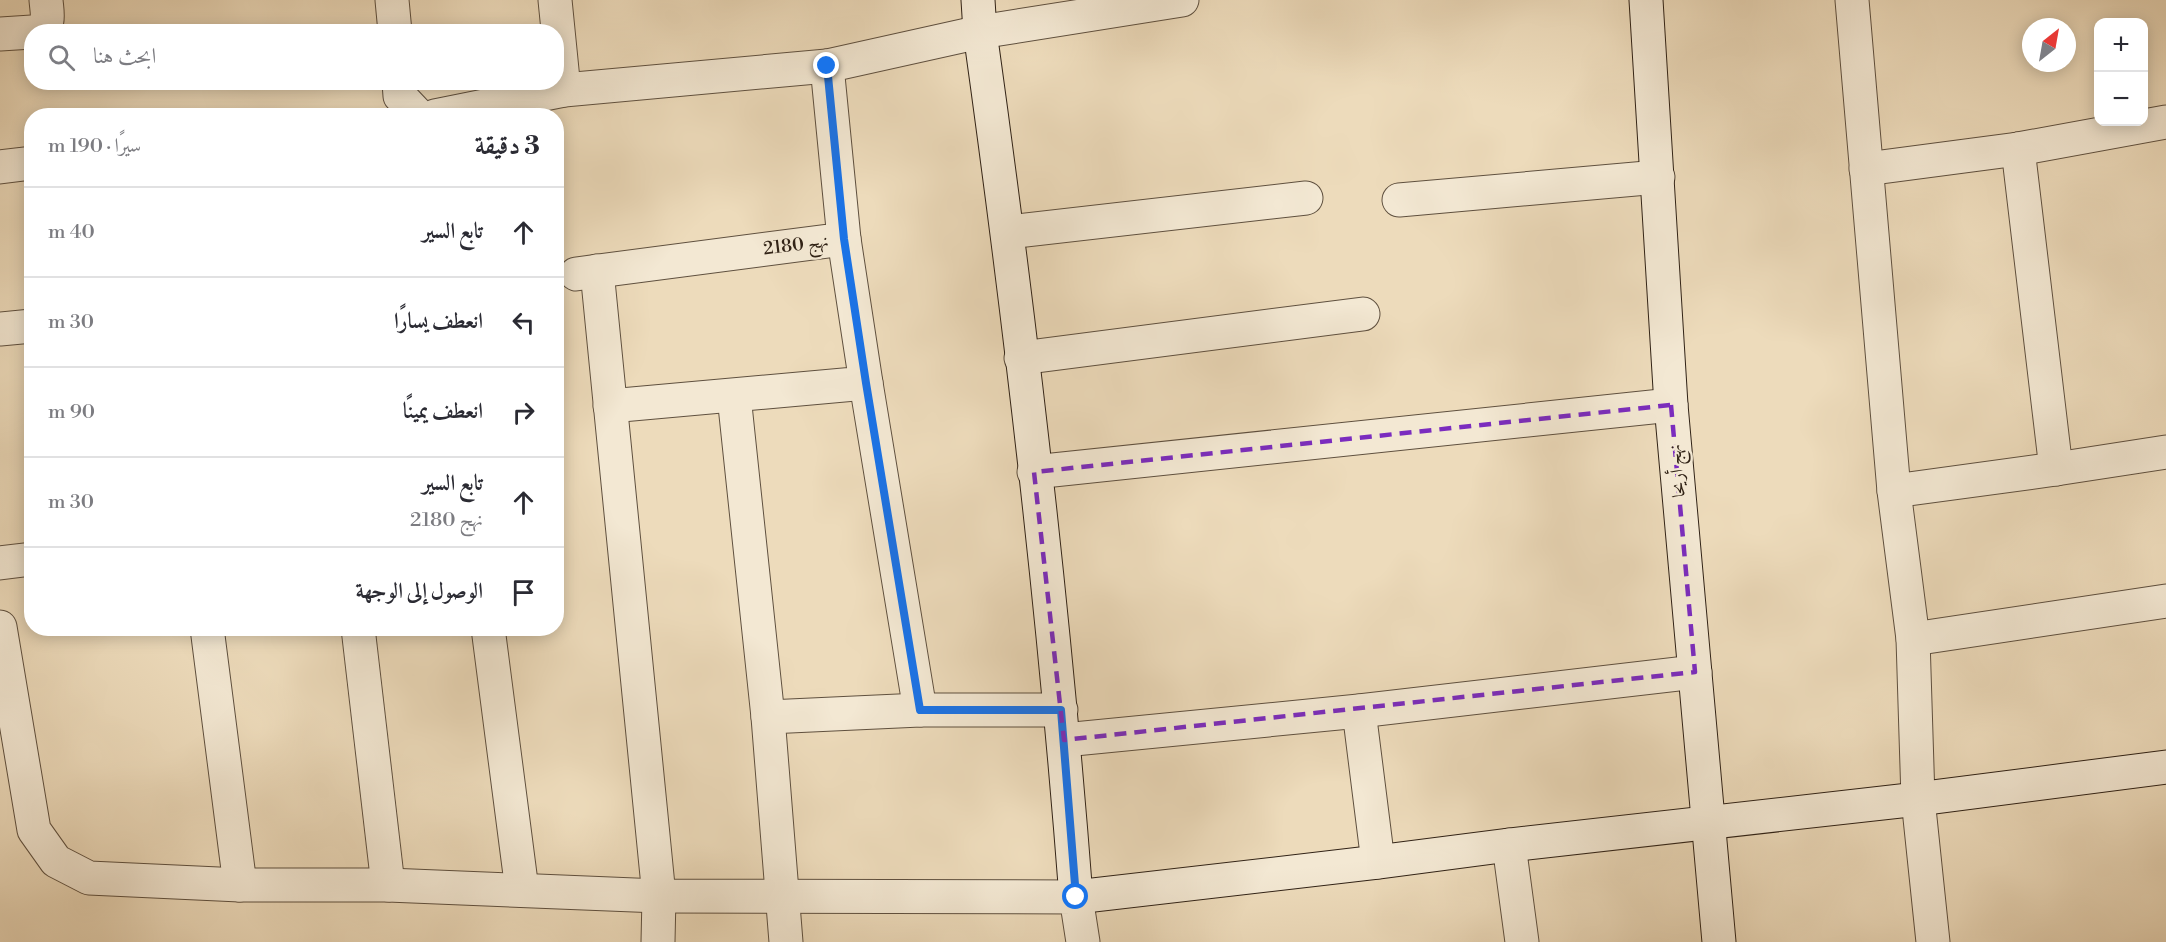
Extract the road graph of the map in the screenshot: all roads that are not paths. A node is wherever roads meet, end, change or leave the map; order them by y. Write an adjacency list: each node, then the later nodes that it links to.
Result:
1 (46, 0): 8 (street)
2 (392, 0): 9 (street)
3 (555, 0): 10 (street)
4 (978, 0): 12 (street)
5 (1182, 0): 12 (street)
6 (1646, 0): 24 (street, نهج أريحا)
7 (1852, 0): 23 (street)
8 (46, 24)
9 (394, 24)
10 (557, 24)
11 (24, 32): 13 (street)
12 (980, 32): 14 (street); 27 (street)
13 (0, 34)
14 (827, 66): 16 (street); 28 (street, نهج 2180)
15 (400, 90): 17 (street)
16 (564, 90): 18 (street)
17 (411, 108)
18 (475, 108)
19 (2166, 122): 20 (street)
20 (2018, 149): 23 (street); 38 (street)
21 (24, 164): 22 (street)
22 (0, 167)
23 (1866, 169): 40 (street)
24 (1658, 177): 26 (street); 35 (street, نهج أريحا)
25 (1306, 198): 27 (street)
26 (1399, 200)
27 (1008, 232): 32 (street)
28 (844, 239): 33 (street); 36 (street, نهج 2180)
29 (1363, 314): 32 (street)
30 (24, 327): 31 (street)
31 (0, 329)
32 (1022, 358): 39 (street)
33 (866, 383): 34 (street); 50 (street)
34 (734, 396): 36 (street); 52 (street)
35 (1671, 405): 39 (street); 49 (street, نهج أريحا)
36 (610, 406): 62 (street)
37 (2166, 452): 38 (street)
38 (2056, 470): 40 (street)
39 (1034, 472): 53 (street)
40 (1894, 491): 48 (street)
41 (24, 561): 42 (street)
42 (0, 563)
43 (2166, 601): 48 (street)
44 (0, 627): 59 (street)
45 (208, 636): 59 (street)
46 (359, 636): 60 (street)
47 (489, 636): 61 (street)
48 (1913, 639): 55 (street)
49 (1695, 672): 51 (street); 56 (street, نهج أريحا)
50 (920, 710): 52 (street); 53 (street)
51 (1359, 711): 53 (street); 58 (street)
52 (768, 717): 63 (street)
53 (1063, 725): 64 (street)
54 (2166, 766): 55 (street)
55 (1918, 799): 56 (street); 70 (street)
56 (1709, 823): 57 (street); 69 (street, نهج أريحا)
57 (1509, 845): 58 (street); 68 (street)
58 (1378, 862): 64 (street)
59 (240, 885): 60 (street)
60 (388, 885): 61 (street)
61 (522, 890): 62 (street)
62 (659, 896): 63 (street); 65 (street)
63 (784, 896): 64 (street); 66 (street)
64 (1076, 897): 67 (street)
65 (658, 942)
66 (786, 942)
67 (1083, 942)
68 (1522, 942)
69 (1719, 942)
70 (1933, 942)

